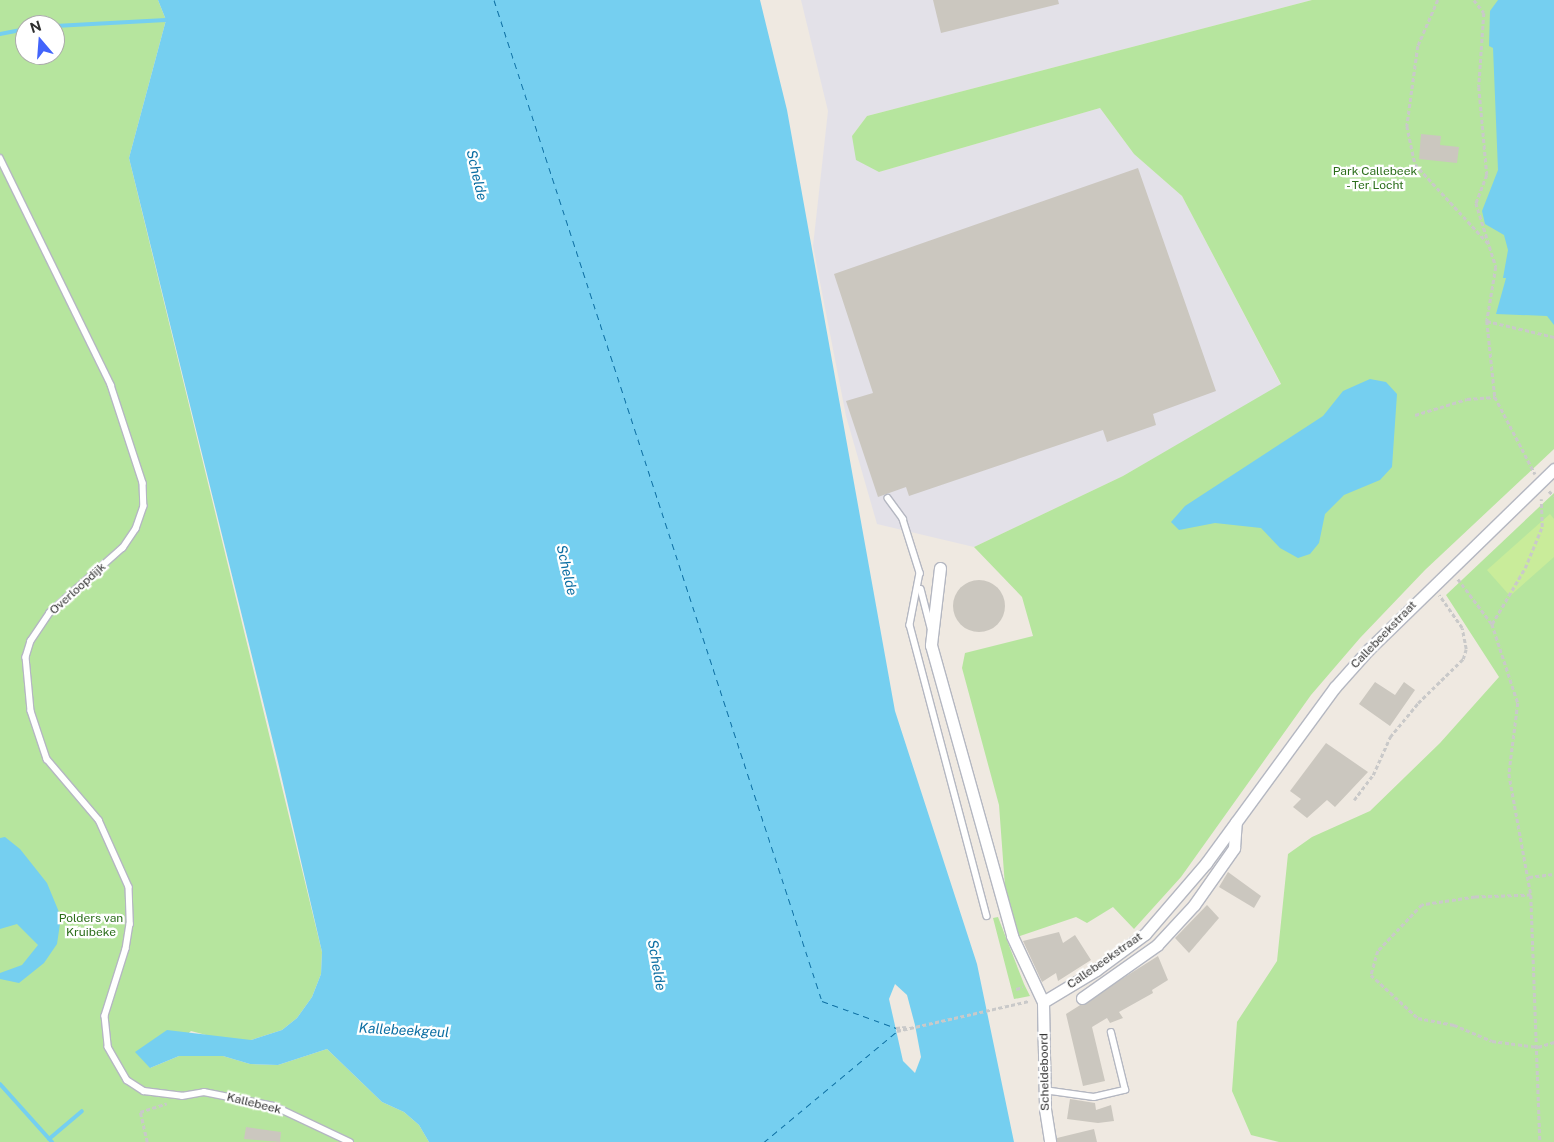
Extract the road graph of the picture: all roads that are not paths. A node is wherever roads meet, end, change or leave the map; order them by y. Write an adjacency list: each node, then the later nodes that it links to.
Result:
1 (0, 158): 13 (lane, Overloopdijk)
2 (1554, 469): 7 (street, Callebeekstraat)
3 (888, 498): 5 (lane)
4 (940, 568): 6 (street)
5 (920, 585): 6 (lane); 8 (lane)
6 (931, 628): 10 (street)
7 (1236, 820): 9 (street, Callebeekstraat); 10 (street, Callebeekstraat)
8 (987, 916)
9 (1082, 998)
10 (1043, 1002): 12 (street, Scheldeboord)
11 (1111, 1033): 12 (lane)
12 (1044, 1090): 15 (street, Scheldeboord)
13 (182, 1096): 14 (lane, Kallebeek)
14 (350, 1142)
15 (1050, 1142)

